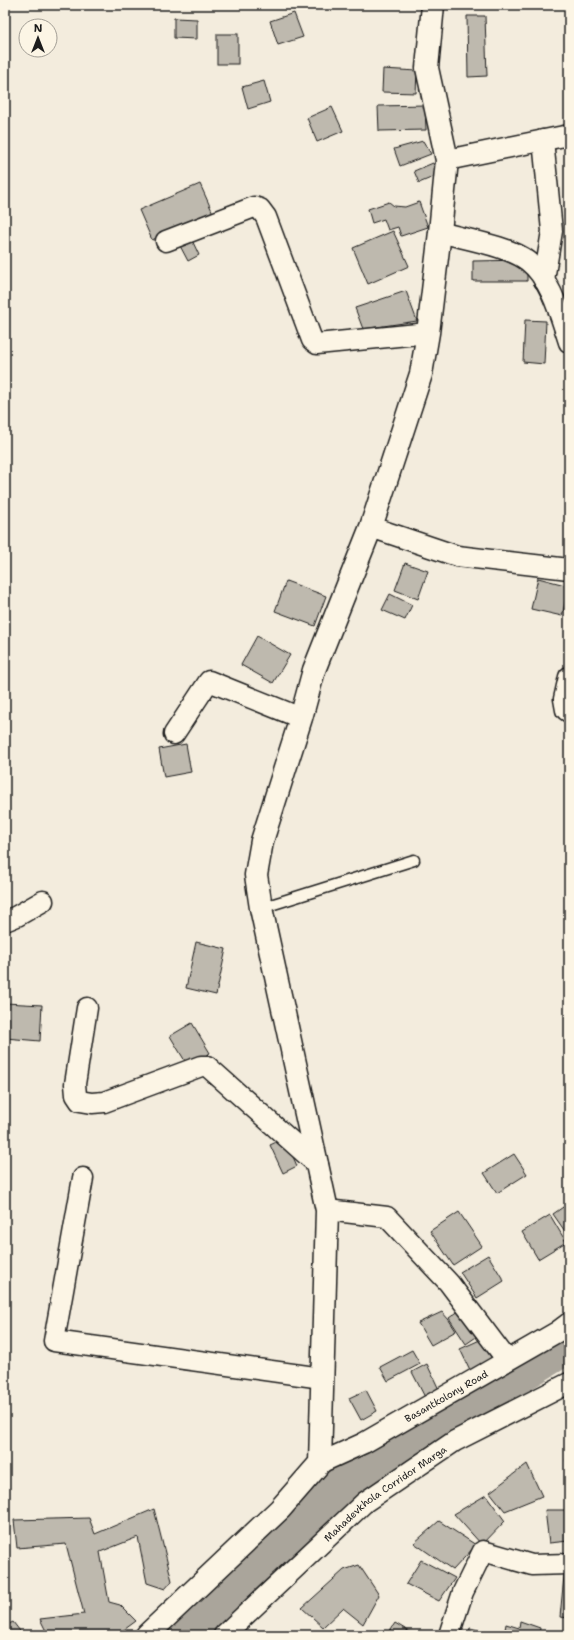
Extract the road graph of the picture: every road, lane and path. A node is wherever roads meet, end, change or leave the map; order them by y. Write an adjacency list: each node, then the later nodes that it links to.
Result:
1 (433, 5): 4 (street)
2 (569, 136): 3 (street)
3 (543, 140): 4 (street); 5 (street)
4 (447, 160): 6 (street)
5 (560, 230): 8 (street)
6 (440, 232): 8 (street); 9 (street)
7 (166, 241): 9 (street)
8 (544, 280): 10 (street)
9 (428, 333): 11 (street)
10 (569, 342)
11 (371, 527): 12 (street); 15 (street)
12 (569, 569)
13 (569, 677): 14 (street)
14 (569, 712)
15 (302, 718): 16 (street); 19 (street)
16 (174, 734)
17 (414, 860): 19 (lane)
18 (43, 901): 20 (street)
19 (261, 908): 22 (street)
20 (5, 921)
21 (87, 1008): 22 (street)
22 (318, 1165): 24 (street)
23 (83, 1178): 27 (street)
24 (327, 1210): 26 (street); 27 (street)
25 (569, 1323): 26 (street, Basantkolony Road)
26 (507, 1360): 29 (street, Basantkolony Road)
27 (322, 1378): 29 (street)
28 (569, 1383): 32 (street, Mahadevkhola Corridor Marga)
29 (320, 1463): 31 (street)
30 (569, 1564): 33 (street)
31 (147, 1635)
32 (224, 1635)
33 (449, 1635)

